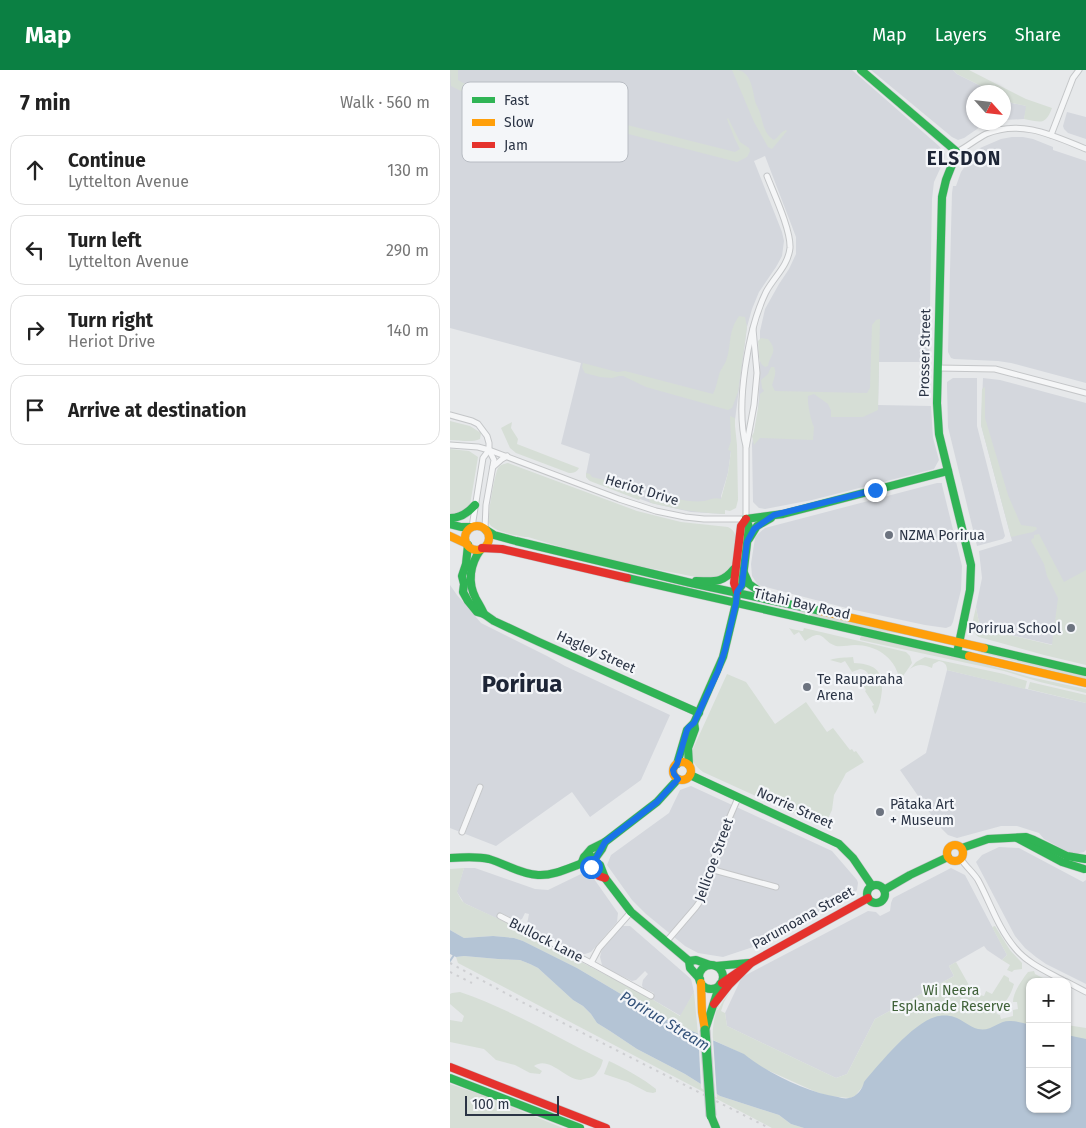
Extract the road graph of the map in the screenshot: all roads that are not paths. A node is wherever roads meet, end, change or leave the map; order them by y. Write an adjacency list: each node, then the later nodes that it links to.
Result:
1 (861, 70): 6 (main road)
2 (1070, 70): 3 (street)
3 (1077, 72): 4 (street)
4 (1051, 135): 5 (street); 6 (street)
5 (1086, 149)
6 (957, 152): 9 (main road, Prosser Street)
7 (767, 176): 8 (street)
8 (753, 330): 13 (street); 13 (street)
9 (938, 368): 10 (street); 17 (main road, Prosser Street)
10 (1086, 393)
11 (450, 416): 14 (street)
12 (450, 445): 14 (street, Heriot Drive)
13 (746, 448): 21 (street)
14 (489, 450): 15 (street, Heriot Drive); 16 (street); 18 (street)
15 (508, 456): 16 (street); 21 (street, Heriot Drive)
16 (493, 467): 24 (street)
17 (948, 471): 19 (main road, Heriot Drive); 35 (main road, Prosser Street)
18 (475, 505): 20 (main road); 23 (street)
19 (774, 515): 21 (main road, Heriot Drive); 26 (main road)
20 (450, 518)
21 (746, 519): 26 (main road); 29 (main road)
22 (450, 524): 23 (main road)
23 (471, 527): 24 (main road); 27 (main road)
24 (485, 529): 28 (main road); 30 (main road, Titahi Bay Road)
25 (450, 536): 27 (main road)
26 (747, 542): 29 (main road)
27 (467, 545): 28 (main road); 31 (main road)
28 (482, 549): 31 (main road); 34 (main road, Titahi Bay Road)
29 (740, 569): 30 (main road); 32 (main road); 33 (main road)
30 (681, 581): 32 (main road, Titahi Bay Road)
31 (465, 584): 39 (main road, Hagley Street)
32 (737, 592): 33 (main road, Titahi Bay Road); 34 (main road)
33 (777, 601): 35 (main road, Titahi Bay Road)
34 (736, 603): 36 (main road, Titahi Bay Road); 39 (main road)
35 (959, 642): 36 (main road, Prosser Street); 37 (main road, Titahi Bay Road)
36 (957, 653): 38 (main road, Titahi Bay Road)
37 (1086, 672)
38 (1086, 683)
39 (699, 713): 40 (main road)
40 (694, 723): 41 (main road); 42 (main road)
41 (677, 764): 42 (main road); 44 (main road)
42 (689, 765): 43 (main road)
43 (690, 775): 44 (main road); 46 (main road, Norrie Street)
44 (678, 779): 54 (main road)
45 (480, 787): 47 (street)
46 (738, 798): 55 (street, Jellicoe Street); 57 (main road, Norrie Street)
47 (462, 832)
48 (1017, 838): 49 (main road); 53 (main road); 56 (main road)
49 (962, 848): 50 (main road); 52 (main road)
50 (948, 857): 52 (main road); 59 (main road)
51 (450, 858): 54 (main road)
52 (961, 859): 68 (street)
53 (1085, 859): 56 (main road)
54 (589, 862): 61 (main road)
55 (710, 869): 58 (street); 63 (street, Jellicoe Street)
56 (1085, 870)
57 (872, 886): 59 (main road); 60 (main road)
58 (776, 887)
59 (884, 890): 60 (main road)
60 (868, 898): 66 (main road, Parumoana Street)
61 (630, 912): 63 (main road); 65 (street, Bullock Lane)
62 (500, 916): 65 (street, Bullock Lane)
63 (666, 942): 64 (main road)
64 (688, 961): 67 (main road, Parumoana Street); 69 (main road)
65 (591, 963): 73 (street, Bullock Lane)
66 (751, 963): 67 (main road, Parumoana Street); 70 (main road, Parumoana Street); 74 (main road)
67 (713, 965): 69 (main road); 70 (main road)
68 (1060, 978)
69 (701, 981): 70 (main road); 75 (main road)
70 (721, 984): 74 (main road)
71 (1071, 984): 72 (street)
72 (1086, 992)
73 (652, 996)
74 (714, 1004): 75 (main road)
75 (705, 1030): 78 (main road, bridge)
76 (450, 1067): 80 (main road)
77 (450, 1078): 79 (main road)
78 (711, 1116): 81 (main road); 82 (main road)
79 (580, 1128)
80 (606, 1128)
81 (710, 1128)
82 (716, 1128)

